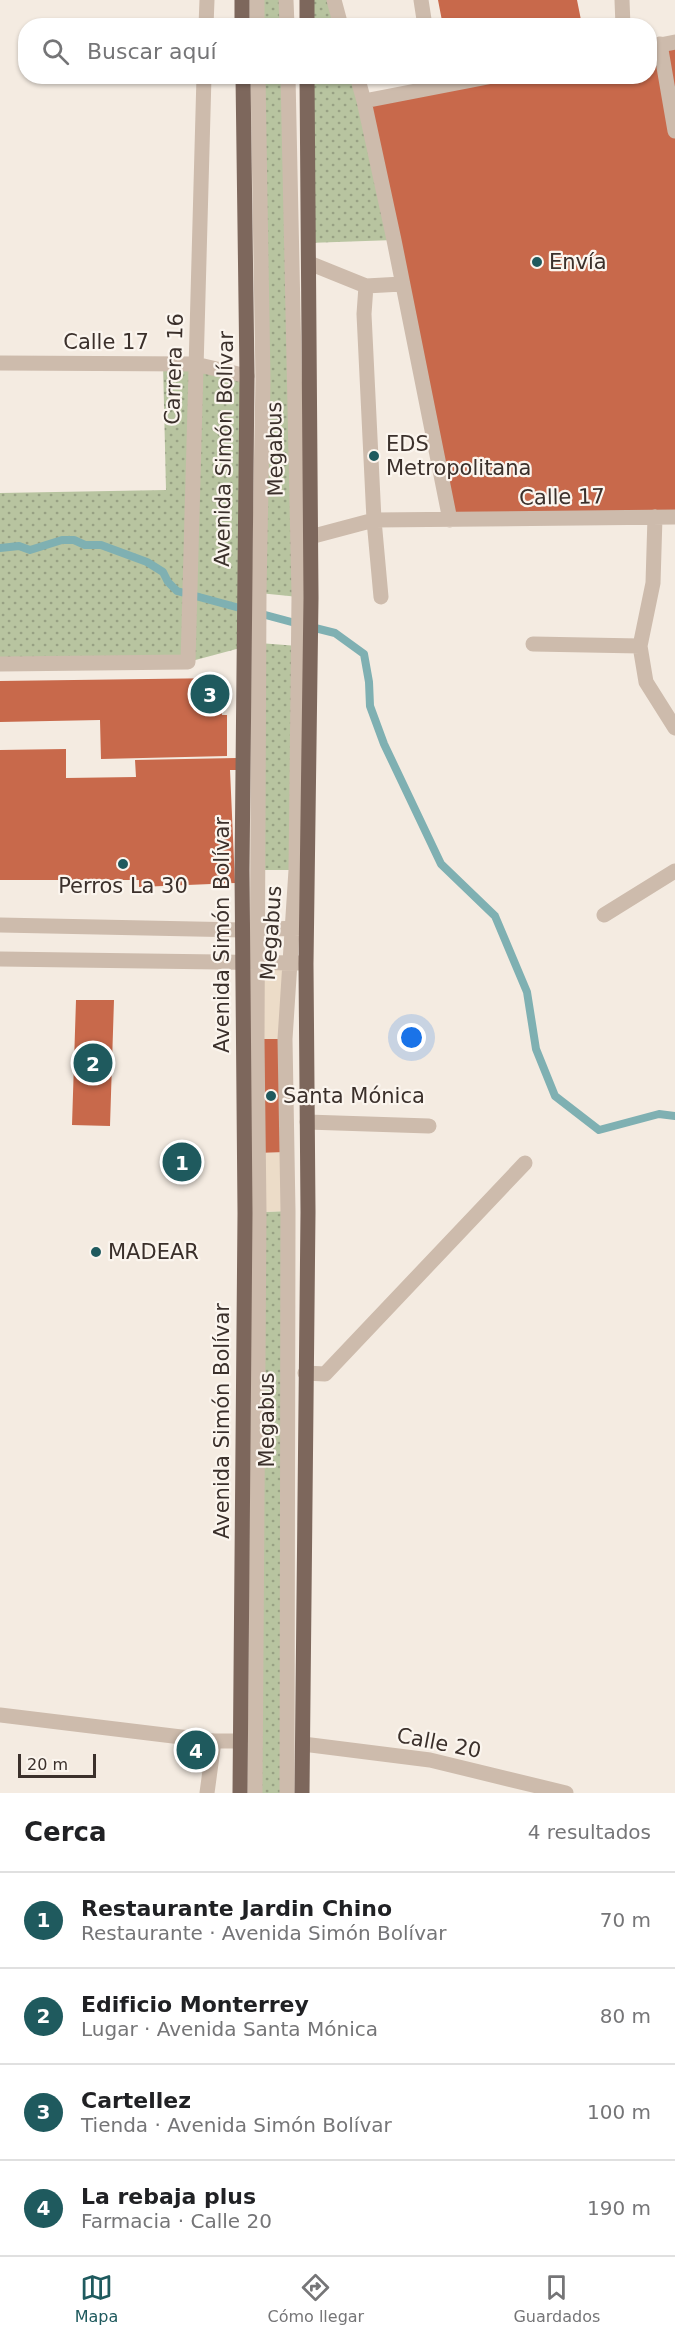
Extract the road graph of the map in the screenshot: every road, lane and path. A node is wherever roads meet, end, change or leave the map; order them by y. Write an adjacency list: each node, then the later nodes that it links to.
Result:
1 (207, 0): 9 (street)
2 (242, 0): 10 (main road)
3 (257, 0): 11 (street)
4 (286, 0): 12 (street)
5 (307, 0): 13 (main road)
6 (334, 0): 14 (street)
7 (421, 0): 15 (street)
8 (622, 0): 16 (street)
9 (206, 18)
10 (242, 18)
11 (257, 18)
12 (287, 18)
13 (307, 18)
14 (339, 18)
15 (424, 18)
16 (623, 18)
17 (662, 44): 26 (street)
18 (204, 84): 31 (street, Carrera 16)
19 (243, 84): 32 (main road, Avenida Simón Bolívar)
20 (258, 84): 38 (street, Megabus)
21 (288, 84): 39 (street, Megabus)
22 (307, 84): 27 (main road)
23 (359, 84): 25 (street)
24 (427, 84): 25 (street)
25 (364, 101): 28 (street)
26 (675, 131)
27 (309, 263): 29 (street); 37 (main road)
28 (402, 284): 29 (street); 36 (street)
29 (366, 286): 35 (street)
30 (0, 363): 31 (street, Calle 17)
31 (195, 364): 32 (street, Calle 17); 43 (street, Carrera 16)
32 (247, 376): 38 (main road, Avenida Simón Bolívar)
33 (656, 517): 34 (street, Calle 17); 36 (street, Calle 17); 42 (street)
34 (675, 517)
35 (374, 520): 36 (street, Calle 17); 37 (street, Calle 17); 40 (street)
36 (450, 520)
37 (310, 537): 39 (main road)
38 (251, 593): 49 (main road, Avenida Simón Bolívar)
39 (305, 597): 48 (main road)
40 (381, 597)
41 (533, 644): 42 (street)
42 (640, 646): 44 (street)
43 (0, 664)
44 (675, 728)
45 (675, 871): 46 (street)
46 (604, 915)
47 (0, 925): 49 (street)
48 (300, 928): 49 (street); 53 (main road)
49 (250, 930): 51 (main road, Avenida Simón Bolívar); 52 (street, Megabus)
50 (0, 959): 51 (street)
51 (243, 961): 52 (street); 60 (main road, Avenida Simón Bolívar)
52 (259, 962): 53 (street); 64 (street, Megabus)
53 (298, 963): 54 (main road); 65 (street, Megabus)
54 (307, 1122): 55 (street); 57 (main road)
55 (429, 1126)
56 (525, 1163): 57 (street)
57 (305, 1372): 61 (main road)
58 (0, 1715): 59 (street)
59 (214, 1741): 60 (street); 62 (street)
60 (240, 1742): 63 (main road, Avenida Simón Bolívar)
61 (303, 1744): 66 (main road); 67 (street, Calle 20)
62 (207, 1793)
63 (240, 1793)
64 (255, 1793)
65 (287, 1793)
66 (302, 1793)
67 (566, 1793)

